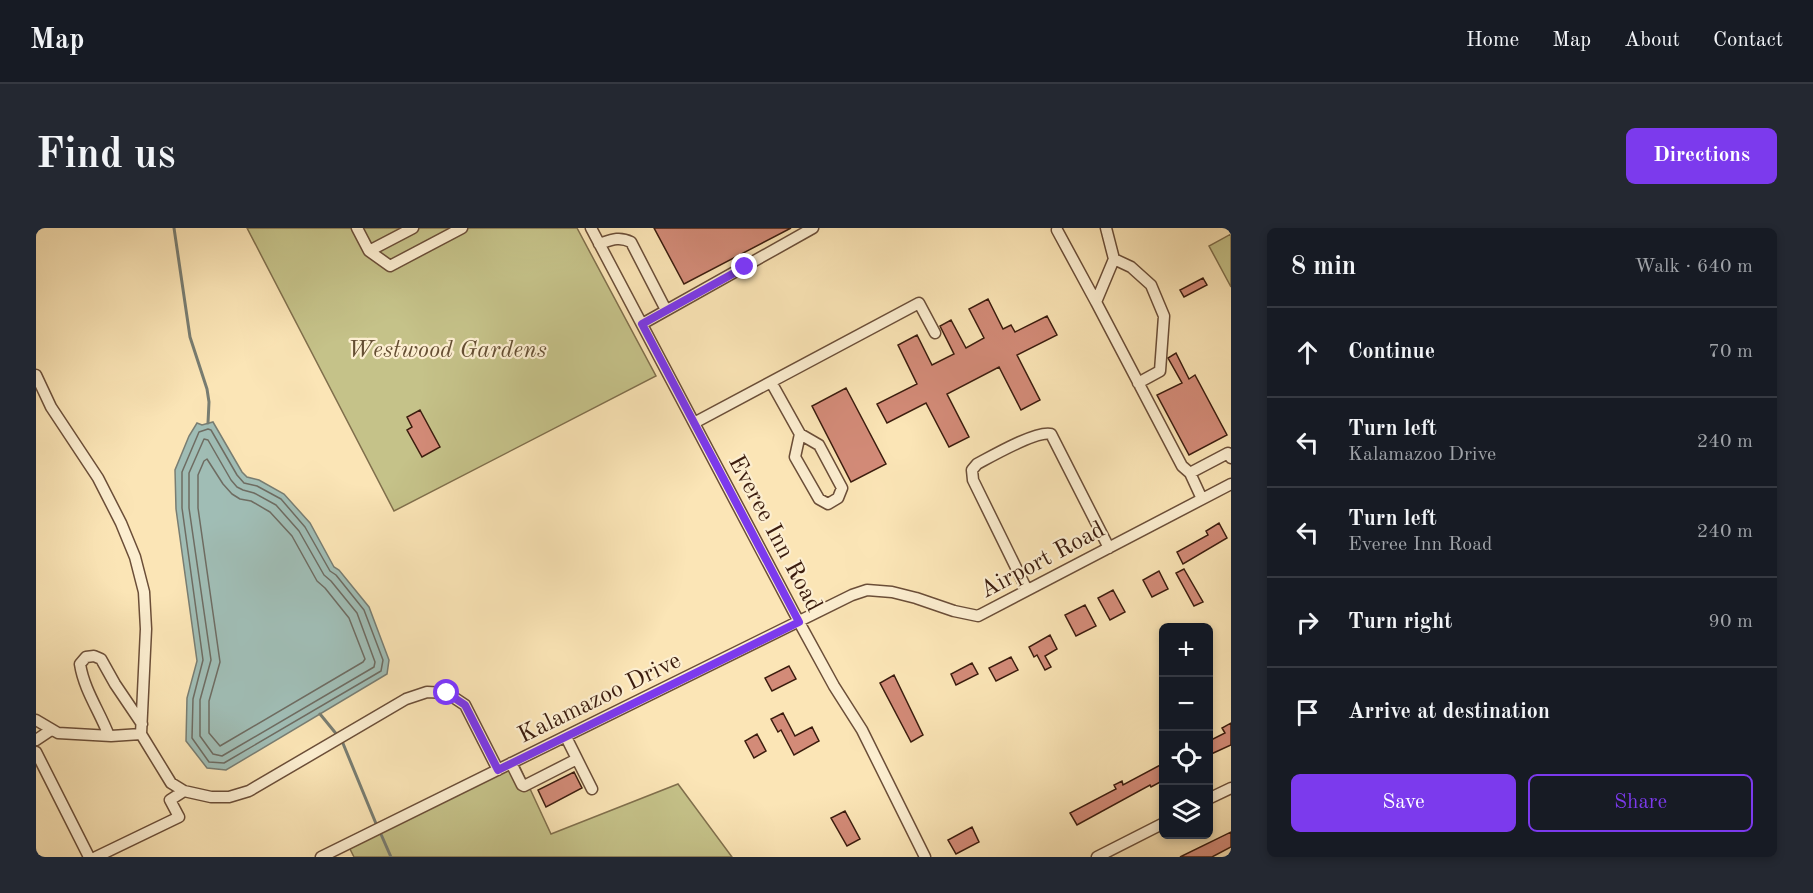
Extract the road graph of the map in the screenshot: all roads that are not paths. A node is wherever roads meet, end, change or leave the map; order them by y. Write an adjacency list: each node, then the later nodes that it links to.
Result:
1 (357, 228): 9 (street)
2 (413, 228): 9 (street)
3 (462, 228): 9 (street)
4 (591, 228): 8 (street, Everee Inn Road)
5 (813, 228): 12 (street)
6 (1106, 228): 10 (street)
7 (1057, 230): 11 (street)
8 (599, 244): 12 (street); 13 (street, Everee Inn Road)
9 (369, 251)
10 (1114, 260): 11 (street); 17 (street)
11 (1096, 302): 17 (street)
12 (666, 310): 13 (street)
13 (642, 324): 18 (street, Everee Inn Road)
14 (935, 333): 16 (street)
15 (36, 375): 28 (street)
16 (771, 382): 18 (street); 19 (street)
17 (1138, 383): 21 (street)
18 (694, 423): 26 (street, Everee Inn Road)
19 (800, 434): 19 (street)
20 (1231, 458): 21 (street)
21 (1190, 473): 23 (street)
22 (1231, 484): 23 (street, Airport Road)
23 (1202, 499): 24 (street, Airport Road)
24 (1109, 548): 25 (street, Airport Road); 25 (street)
25 (1027, 590): 26 (street, Airport Road)
26 (799, 622): 31 (street, Kalamazoo Drive); 45 (street, Everee Inn Road)
27 (36, 720): 29 (street)
28 (141, 729): 30 (street); 30 (street); 39 (street)
29 (51, 730): 30 (street); 32 (street)
30 (109, 736)
31 (566, 736): 34 (street); 35 (street, Kalamazoo Drive)
32 (36, 740)
33 (36, 752): 42 (street)
34 (577, 759): 35 (street); 38 (street)
35 (512, 763): 36 (street, Kalamazoo Drive)
36 (498, 770): 39 (street); 44 (street, Kalamazoo Drive)
37 (1231, 788): 40 (street)
38 (592, 789)
39 (184, 791): 43 (street)
40 (1213, 797)
41 (1159, 826): 46 (street)
42 (88, 857)
43 (96, 857)
44 (321, 857)
45 (925, 857)
46 (1097, 857)

